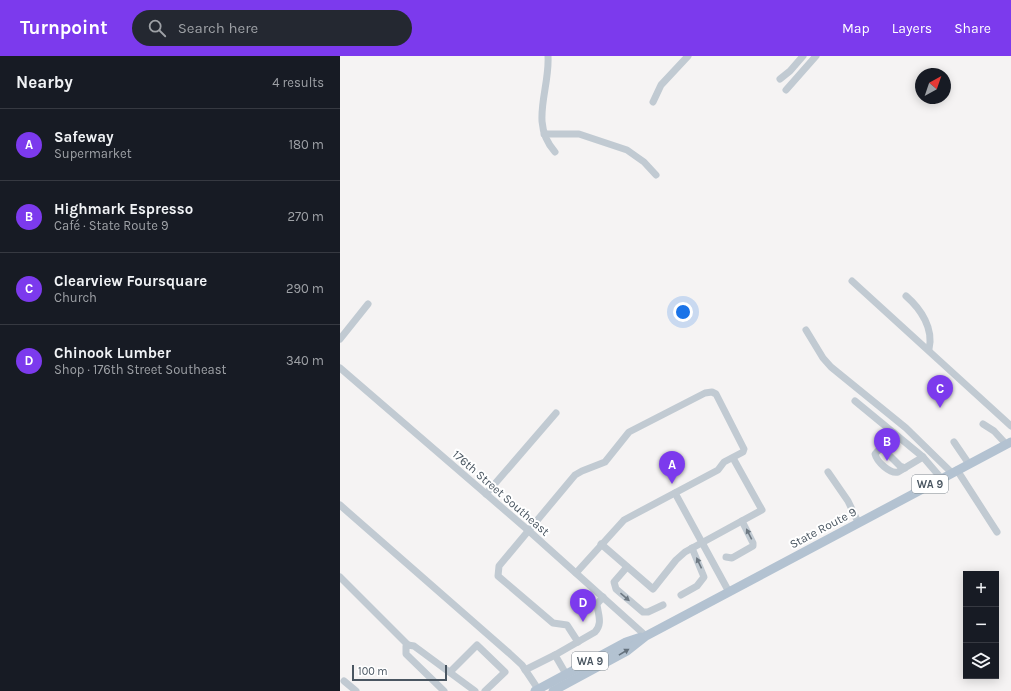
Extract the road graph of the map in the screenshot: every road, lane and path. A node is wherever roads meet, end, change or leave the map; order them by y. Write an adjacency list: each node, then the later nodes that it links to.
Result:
1 (548, 56): 8 (street)
2 (688, 56): 7 (street)
3 (803, 56): 5 (street)
4 (816, 56): 6 (street)
5 (780, 79)
6 (786, 90)
7 (653, 102)
8 (544, 134): 9 (street); 10 (street)
9 (555, 152)
10 (656, 175)
11 (852, 282): 16 (street)
12 (906, 296): 16 (street)
13 (368, 304): 15 (street)
14 (806, 330): 28 (street)
15 (340, 339)
16 (929, 350): 21 (street)
17 (340, 368): 32 (street, 176th Street Southeast)
18 (855, 401): 22 (street)
19 (556, 413): 32 (street)
20 (983, 424): 24 (street)
21 (1011, 426)
22 (894, 433): 25 (street); 25 (street)
23 (954, 442): 27 (street)
24 (1010, 443): 27 (main road, State Route 9 / WA 9)
25 (923, 457): 30 (street)
26 (734, 458): 31 (street); 34 (street); 36 (street)
27 (969, 464): 28 (main road, State Route 9 / WA 9)
28 (955, 471): 30 (main road, State Route 9 / WA 9); 37 (street)
29 (828, 472): 35 (street)
30 (942, 478): 35 (main road, State Route 9 / WA 9)
31 (675, 493): 38 (street); 39 (street)
32 (486, 494): 36 (street, 176th Street Southeast)
33 (340, 505): 53 (street)
34 (742, 521): 38 (street); 41 (street, one-way to 34)
35 (858, 522): 45 (main road, State Route 9 / WA 9)
36 (529, 531): 43 (street, 176th Street Southeast); 50 (street)
37 (997, 532)
38 (702, 543): 40 (street); 45 (street)
39 (601, 544): 42 (street); 43 (street)
40 (692, 548): 42 (street); 46 (street, one-way to 40)
41 (726, 557)
42 (627, 567): 48 (street, one-way to 48)
43 (576, 573): 47 (street, 176th Street Southeast)
44 (340, 577): 51 (street)
45 (729, 592): 49 (main road, State Route 9 / WA 9)
46 (681, 595)
47 (603, 597): 49 (street, 176th Street Southeast); 50 (street)
48 (663, 605)
49 (646, 636): 55 (main road, State Route 9 / WA 9); 62 (main road, State Route 9 / WA 9, one-way to 49)
50 (578, 642): 52 (street)
51 (408, 645): 54 (street); 59 (street)
52 (555, 655): 53 (street); 55 (street)
53 (526, 670): 57 (street)
54 (450, 672): 60 (street); 61 (street)
55 (566, 674): 57 (main road, State Route 9 / WA 9)
56 (344, 681): 58 (street)
57 (536, 690)
58 (356, 691)
59 (444, 691)
60 (475, 691)
61 (485, 691)
62 (553, 691)

